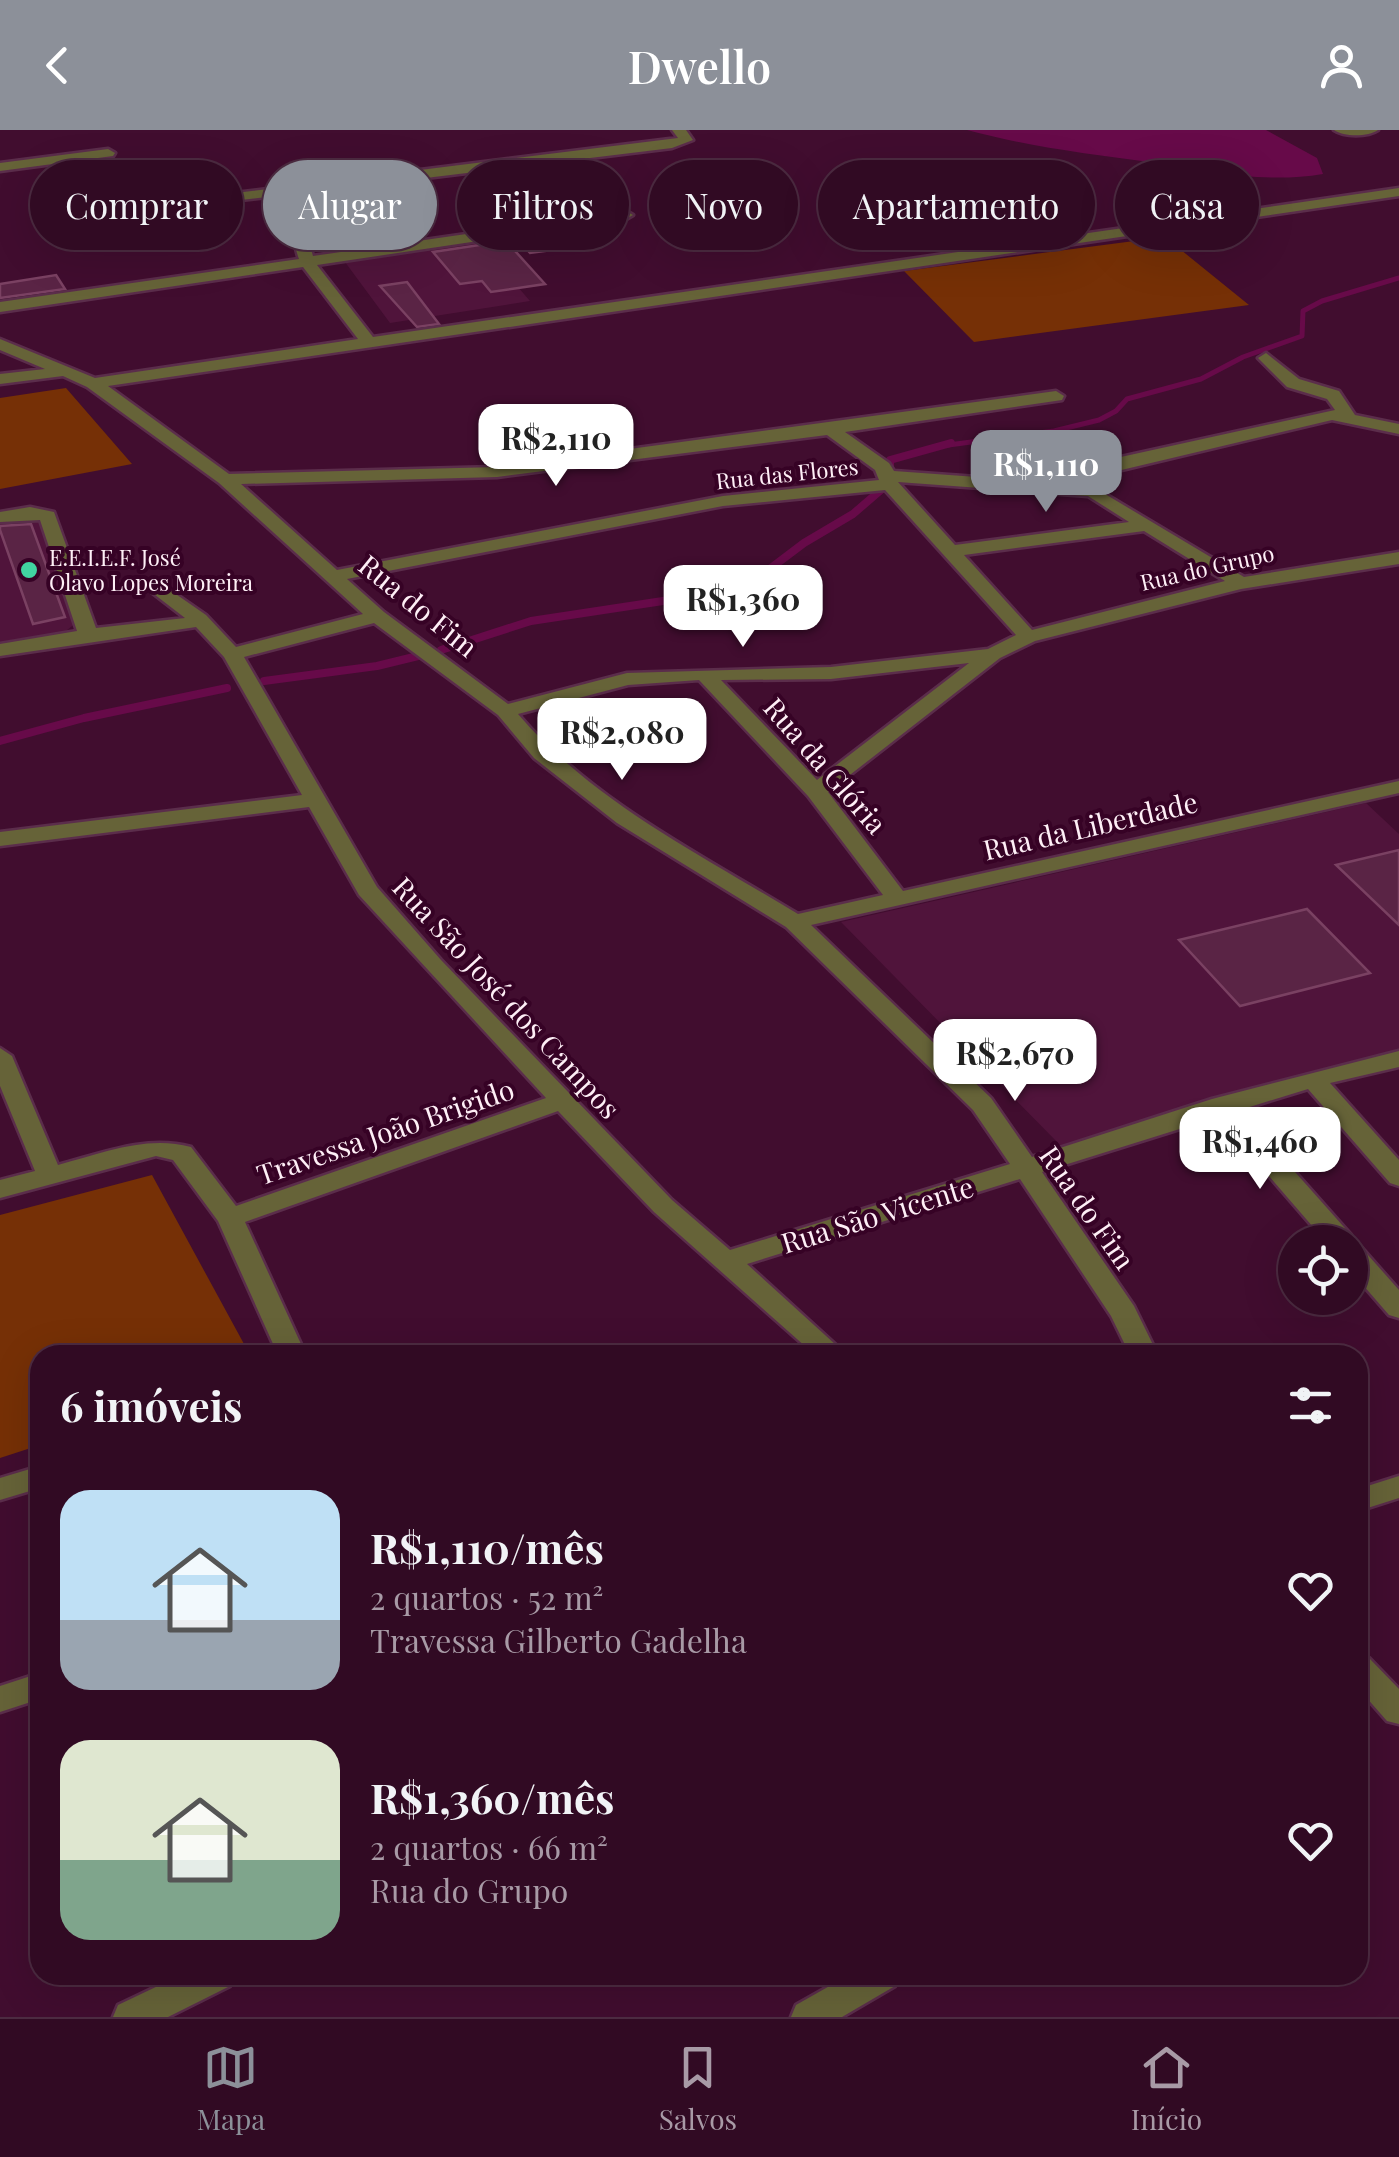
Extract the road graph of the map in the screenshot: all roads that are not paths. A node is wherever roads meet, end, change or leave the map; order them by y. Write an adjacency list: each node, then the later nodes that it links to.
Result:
1 (679, 130): 6 (street)
2 (1341, 130): 3 (street)
3 (1371, 130)
4 (108, 154): 5 (street)
5 (0, 166)
6 (437, 175)
7 (1399, 192): 12 (street)
8 (457, 241): 10 (street)
9 (304, 250): 10 (street)
10 (306, 264): 11 (street); 12 (street)
11 (0, 307)
12 (367, 340): 17 (street)
13 (0, 344): 15 (street)
14 (1266, 358): 19 (street)
15 (62, 372): 16 (street); 17 (street)
16 (0, 379)
17 (93, 383): 22 (street, Rua do Fim)
18 (1056, 396): 20 (street)
19 (1348, 416): 21 (street); 24 (street)
20 (830, 429): 22 (street); 23 (street)
21 (1399, 429)
22 (225, 479): 29 (street, Rua do Fim)
23 (895, 480): 24 (street, Rua das Flores); 27 (street); 29 (street, Rua das Flores)
24 (1081, 489): 26 (street)
25 (0, 517): 34 (street)
26 (1149, 525): 27 (street); 30 (street)
27 (950, 550): 35 (street)
28 (1399, 558): 30 (street, Rua do Grupo)
29 (334, 576): 32 (street, Rua do Fim)
30 (1241, 584): 35 (street, Rua do Grupo)
31 (158, 587): 33 (street, Rua São José dos Campos)
32 (377, 616): 37 (street); 40 (street, Rua do Fim)
33 (200, 619): 34 (street); 37 (street, Rua São José dos Campos)
34 (88, 635): 36 (street)
35 (1028, 637): 38 (street, Rua do Grupo)
36 (0, 650)
37 (232, 654): 43 (street, Rua São José dos Campos)
38 (993, 654): 39 (street); 42 (street)
39 (704, 674): 40 (street); 42 (street, Rua da Glória)
40 (504, 711): 46 (street, Rua do Fim)
41 (1399, 787): 45 (street, Rua da Liberdade)
42 (816, 791): 45 (street, Rua da Glória)
43 (314, 800): 44 (street); 50 (street, Rua São José dos Campos)
44 (0, 839)
45 (898, 899): 46 (street, Rua da Liberdade)
46 (794, 922): 52 (street, Rua do Fim)
47 (1399, 1059): 49 (street, Rua São Vicente)
48 (3, 1071): 53 (street)
49 (1313, 1079): 51 (street, Rua São Vicente); 54 (street)
50 (560, 1102): 56 (street, Travessa João Brigido); 58 (street, Rua São José dos Campos)
51 (1221, 1104): 52 (street, Rua São Vicente); 57 (street)
52 (1024, 1168): 58 (street, Rua São Vicente); 63 (street, Rua do Fim)
53 (50, 1176): 55 (street); 56 (street)
54 (1399, 1176)
55 (0, 1189)
56 (230, 1218): 61 (street)
57 (1326, 1225)
58 (729, 1260): 62 (street, Rua São José dos Campos)
59 (1368, 1273): 60 (street)
60 (1399, 1308)
61 (288, 1345)
62 (823, 1345)
63 (1139, 1345)
64 (30, 1480): 66 (street)
65 (1399, 1486): 67 (street)
66 (0, 1489)
67 (1368, 1497)
68 (30, 1689): 69 (street)
69 (0, 1699)
70 (197, 1985): 72 (street)
71 (865, 1985): 73 (street)
72 (135, 2016)
73 (809, 2017)

